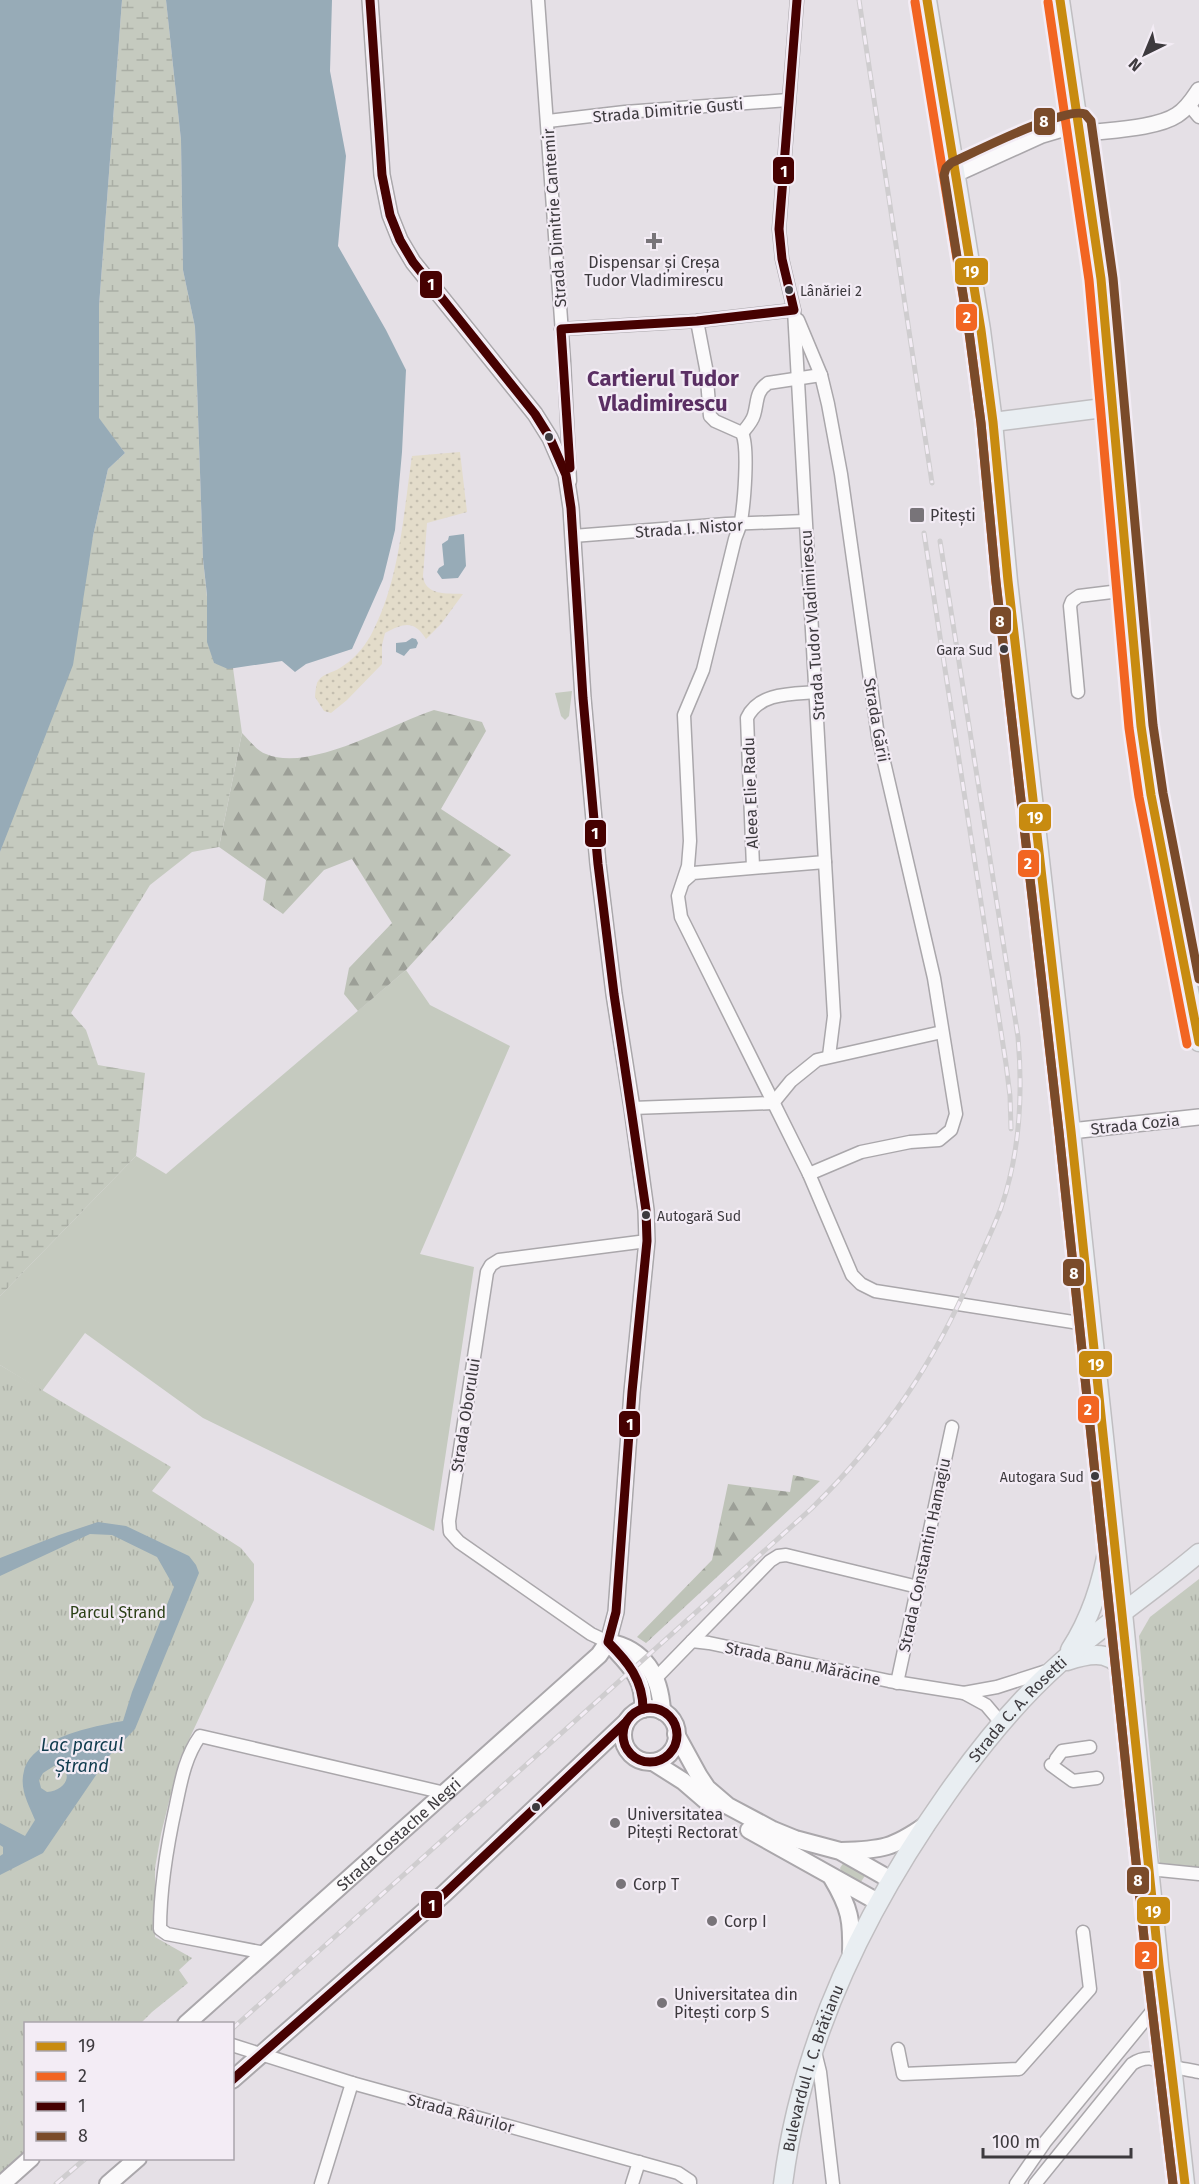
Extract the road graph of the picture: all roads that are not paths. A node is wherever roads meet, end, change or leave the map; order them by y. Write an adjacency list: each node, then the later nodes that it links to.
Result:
1 (370, 0): 21 (street)
2 (538, 0): 10 (street, Strada Dimitrie Cantemir)
3 (797, 0): 7 (street, Strada Tudor Vladimirescu)
4 (927, 0): 12 (main road)
5 (1060, 0): 11 (main road)
6 (1199, 90): 8 (street)
7 (788, 100): 10 (street, Strada Dimitrie Gusti); 13 (street, Strada Tudor Vladimirescu)
8 (1189, 105): 9 (street); 11 (street)
9 (1199, 117)
10 (548, 121): 15 (street, Strada Dimitrie Cantemir)
11 (1079, 129): 12 (street); 18 (main road)
12 (956, 174): 19 (main road)
13 (794, 310): 14 (street); 16 (street, Strada Gării); 17 (street, Strada Tudor Vladimirescu)
14 (697, 321): 15 (street); 20 (street)
15 (561, 329): 21 (street, Strada Dimitrie Cantemir)
16 (821, 375): 17 (street); 31 (street, Strada Gării)
17 (797, 379): 20 (street); 22 (street, Strada Tudor Vladimirescu)
18 (1111, 407): 19 (main road); 25 (main road)
19 (993, 422): 37 (main road)
20 (742, 433): 23 (street)
21 (571, 508): 24 (street)
22 (805, 521): 23 (street, Strada I. Nistor); 26 (street, Strada Tudor Vladimirescu)
23 (741, 524): 24 (street, Strada I. Nistor); 30 (street)
24 (573, 537): 35 (street)
25 (1128, 590): 27 (street); 32 (main road)
26 (817, 692): 28 (street, Strada Tudor Vladimirescu); 29 (street, Aleea Elie Radu)
27 (1078, 692)
28 (825, 862): 29 (street); 33 (street, Strada Tudor Vladimirescu)
29 (753, 867): 30 (street)
30 (683, 882): 34 (street)
31 (942, 1032): 33 (street); 38 (street, Strada Gării)
32 (1199, 1042)
33 (829, 1056): 34 (street)
34 (773, 1103): 35 (street); 38 (street)
35 (632, 1108): 39 (street)
36 (1199, 1117): 37 (street, Strada Cozia)
37 (1071, 1131): 40 (main road)
38 (809, 1174): 40 (street)
39 (647, 1241): 47 (street); 47 (street, Strada Oborului)
40 (1092, 1325): 42 (main road)
41 (952, 1427): 44 (street, Strada Constantin Hamagiu)
42 (1113, 1513): 45 (main road); 48 (main road)
43 (1199, 1553): 45 (main road, Strada C. A. Rosetti)
44 (918, 1587): 46 (street); 51 (street, Strada Constantin Hamagiu)
45 (1124, 1613): 48 (main road, Strada C. A. Rosetti); 50 (main road)
46 (692, 1641): 49 (street); 51 (street, Strada Banu Mărăcine)
47 (608, 1642): 49 (main road); 53 (main road); 63 (main road, Strada Costache Negri)
48 (1057, 1666): 50 (main road); 52 (street, Strada Banu Mărăcine); 56 (main road, Strada C. A. Rosetti)
49 (656, 1678): 54 (main road)
50 (1130, 1679): 66 (main road)
51 (897, 1683): 52 (street, Strada Banu Mărăcine)
52 (964, 1693): 56 (street, Strada Banu Mărăcine)
53 (643, 1709): 54 (main road); 55 (main road)
54 (662, 1711): 57 (main road)
55 (625, 1723): 59 (main road); 60 (main road)
56 (1002, 1724): 64 (main road, Strada C. A. Rosetti)
57 (676, 1734): 61 (main road); 65 (main road)
58 (1090, 1747): 62 (street)
59 (626, 1748): 60 (main road); 61 (main road)
60 (595, 1751): 79 (main road)
61 (653, 1762): 68 (main road)
62 (1097, 1779)
63 (445, 1792): 72 (main road, Strada Costache Negri); 72 (street)
64 (926, 1824): 65 (main road); 69 (main road, Strada C. A. Rosetti)
65 (840, 1851): 69 (main road)
66 (1149, 1869): 67 (street); 74 (main road)
67 (1199, 1874)
68 (831, 1877): 70 (main road); 73 (main road)
69 (891, 1880): 70 (main road, Strada C. A. Rosetti)
70 (878, 1902): 73 (main road, Bulevardul I. C. Brătianu)
71 (1083, 1932): 78 (street)
72 (265, 1953): 75 (main road, Strada Costache Negri)
73 (851, 1955): 77 (main road, Bulevardul I. C. Brătianu)
74 (1163, 1998): 80 (main road); 94 (street)
75 (188, 2022)
76 (234, 2046): 79 (street, Strada Râurilor)
77 (814, 2048): 92 (main road, Bulevardul I. C. Brătianu); 93 (street)
78 (898, 2049)
79 (262, 2055): 82 (main road); 83 (street, Strada Râurilor)
80 (1173, 2066): 81 (street); 95 (street); 96 (main road)
81 (1199, 2072)
82 (234, 2078)
83 (352, 2083): 86 (street, Strada Râurilor); 90 (street)
84 (30, 2160): 88 (main road)
85 (136, 2160): 89 (main road)
86 (639, 2162): 87 (street, Strada Râurilor); 91 (street)
87 (690, 2183)
88 (2, 2184)
89 (108, 2184)
90 (321, 2184)
91 (632, 2184)
92 (783, 2184)
93 (833, 2184)
94 (1016, 2184)
95 (1035, 2184)
96 (1185, 2184)

